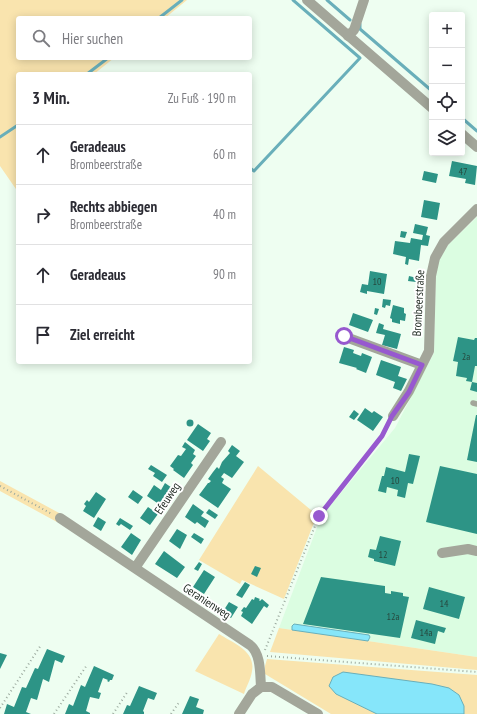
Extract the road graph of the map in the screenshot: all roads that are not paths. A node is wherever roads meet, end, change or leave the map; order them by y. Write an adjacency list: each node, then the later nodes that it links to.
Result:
1 (307, 0): 3 (street)
2 (364, 0): 3 (street)
3 (348, 36): 4 (street)
4 (429, 105)
5 (465, 137): 6 (street)
6 (477, 147)
7 (477, 209): 9 (street, Brombeerstraße)
8 (344, 336): 9 (street)
9 (422, 365): 10 (street, Brombeerstraße)
10 (392, 416)
11 (221, 442): 15 (street, Efeuweg)
12 (60, 518): 15 (street, Geranienweg)
13 (477, 551): 14 (street)
14 (442, 554)
15 (135, 568): 16 (street, Geranienweg)
16 (261, 687): 17 (street); 18 (street)
17 (239, 714)
18 (318, 714)

